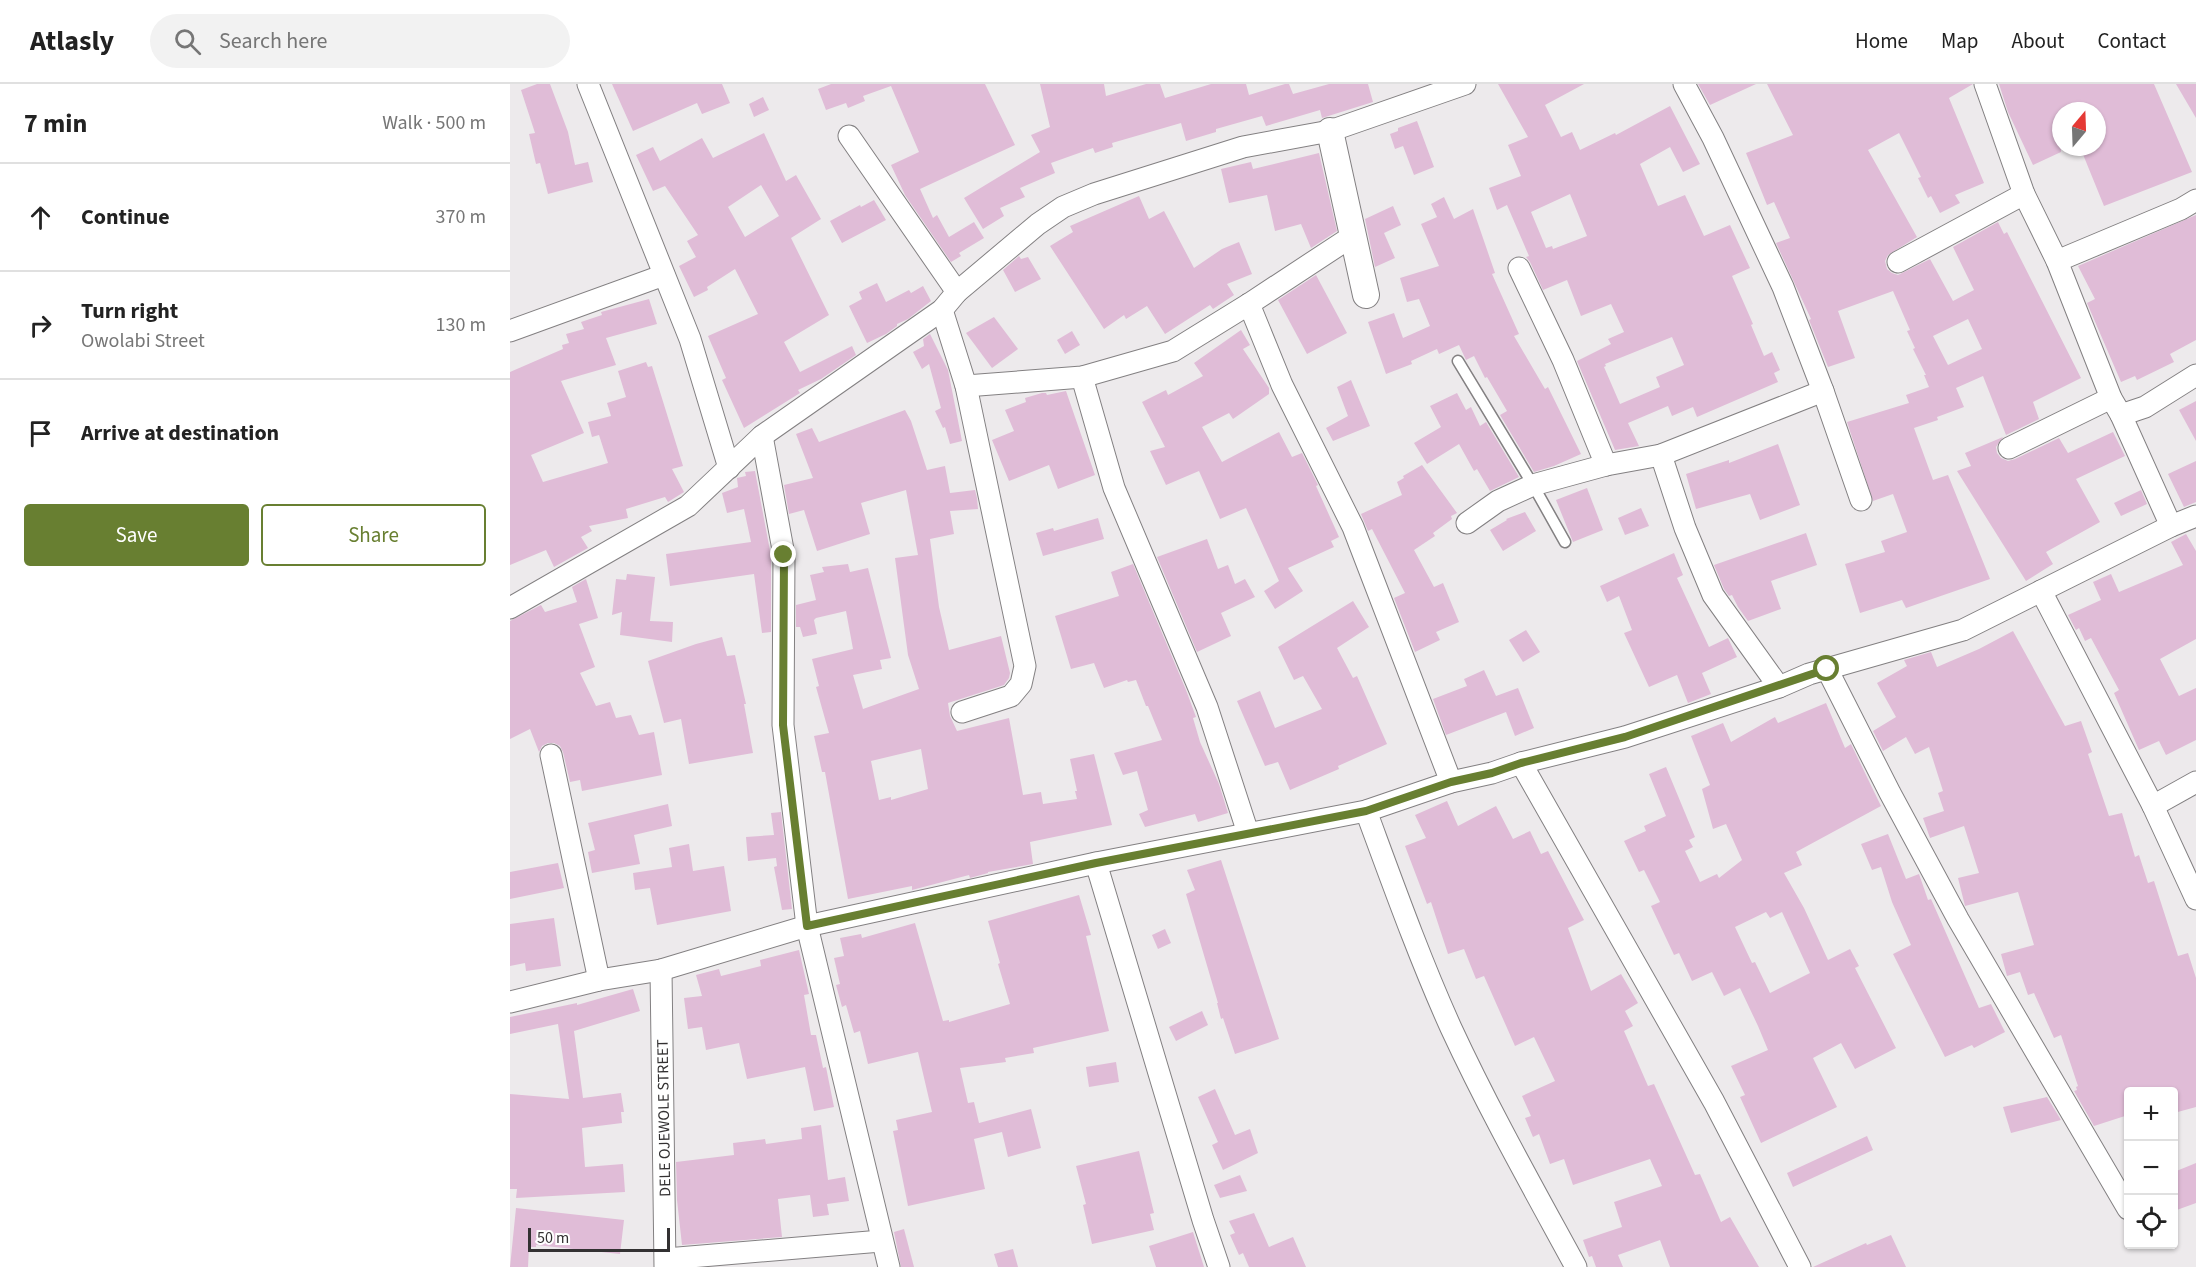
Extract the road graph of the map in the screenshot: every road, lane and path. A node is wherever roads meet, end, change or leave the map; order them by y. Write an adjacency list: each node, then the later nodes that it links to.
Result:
1 (588, 84): 13 (street)
2 (1465, 84): 5 (street)
3 (1684, 84): 23 (street)
4 (1985, 84): 7 (street)
5 (1330, 131): 9 (street); 14 (street)
6 (849, 136): 14 (street)
7 (2024, 194): 10 (street); 11 (street)
8 (2196, 200): 10 (street)
9 (1354, 235): 15 (street); 16 (street)
10 (2057, 261): 24 (street)
11 (1898, 262)
12 (1519, 268): 28 (street)
13 (664, 275): 18 (street); 29 (street)
14 (957, 292): 17 (street)
15 (1366, 295)
16 (1250, 304): 21 (street); 43 (street)
17 (942, 309): 22 (street); 25 (street)
18 (510, 332)
19 (1458, 361): 30 (lane)
20 (2196, 375): 24 (street)
21 (1083, 377): 22 (street); 47 (street)
22 (966, 386): 40 (street)
23 (1824, 391): 27 (street); 31 (street)
24 (2116, 407): 26 (street); 34 (street)
25 (762, 436): 29 (street); 50 (street)
26 (2009, 448)
27 (1661, 455): 28 (street); 39 (street)
28 (1606, 465): 30 (street)
29 (729, 468): 37 (street)
30 (1533, 485): 33 (street); 35 (lane)
31 (1862, 500)
32 (2196, 516): 34 (street)
33 (1467, 523)
34 (2171, 526): 36 (street)
35 (1565, 542)
36 (2041, 591): 38 (street); 45 (street)
37 (510, 608)
38 (1827, 669): 39 (street); 54 (street)
39 (1779, 687): 42 (street)
40 (962, 712)
41 (550, 755): 52 (street)
42 (1521, 763): 43 (street); 60 (street)
43 (1451, 782): 46 (street)
44 (2196, 782): 45 (street)
45 (2153, 806): 49 (street)
46 (1366, 811): 47 (street); 59 (street)
47 (1248, 833): 48 (street)
48 (1096, 863): 50 (street); 58 (street)
49 (2196, 899)
50 (807, 926): 51 (street); 55 (street)
51 (661, 970): 52 (street); 56 (street, DELE OJEWOLE STREET)
52 (599, 980): 53 (street)
53 (510, 1002)
54 (2124, 1202)
55 (881, 1241): 56 (street); 57 (street)
56 (665, 1263)
57 (889, 1267)
58 (1220, 1267)
59 (1576, 1267)
60 (1800, 1267)

